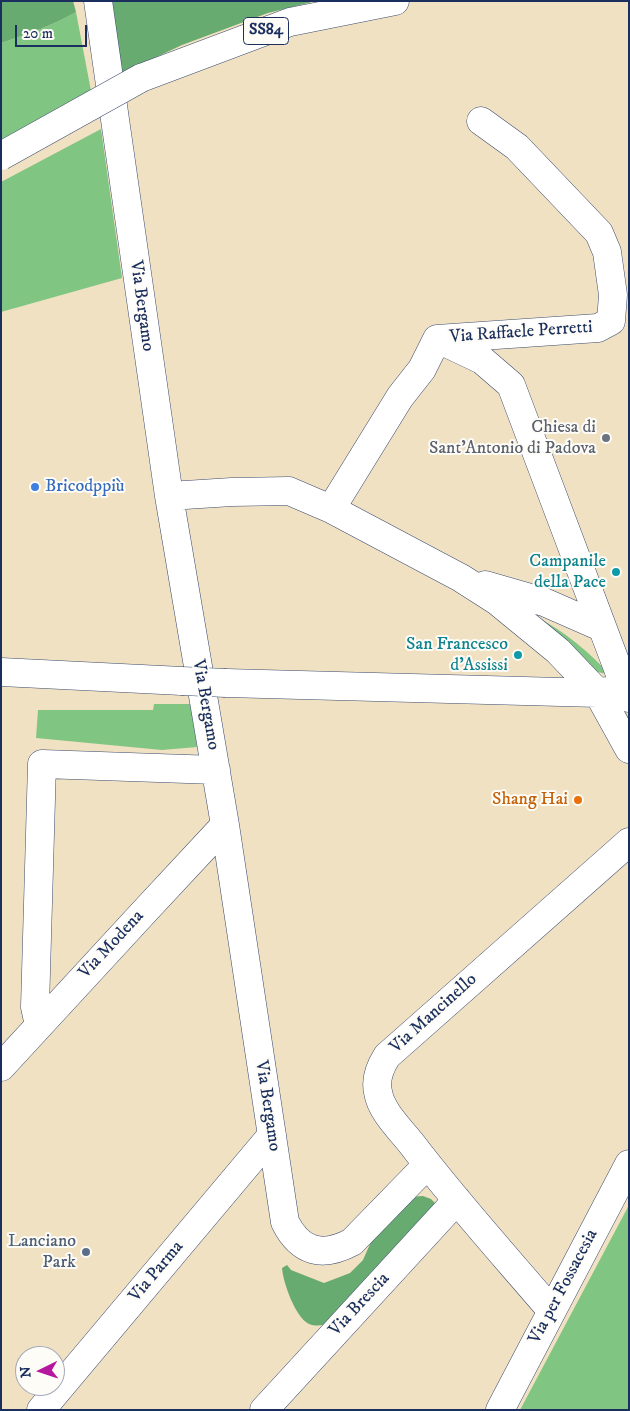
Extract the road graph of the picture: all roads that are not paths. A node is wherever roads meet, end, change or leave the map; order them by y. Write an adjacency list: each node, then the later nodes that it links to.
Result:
1 (98, 1): 6 (street, Via Bergamo)
2 (395, 1): 4 (street, SS84, bridge)
3 (481, 121): 5 (street, Via Raffaele Perretti)
4 (1, 156)
5 (437, 339): 7 (street, Via Raffaele Perretti); 9 (street)
6 (169, 496): 7 (street); 14 (street, Via Bergamo)
7 (331, 509): 8 (street)
8 (460, 578): 9 (street); 11 (street)
9 (601, 627): 12 (street)
10 (1, 672): 11 (street, bridge)
11 (598, 693): 12 (street); 13 (street)
12 (627, 693)
13 (629, 749)
14 (216, 770): 15 (street, Via Bergamo); 17 (street)
15 (225, 825): 17 (street, Via Modena); 19 (street, Via Bergamo)
16 (629, 842): 21 (street, Via Mancinello)
17 (39, 1025): 18 (street, Via Modena)
18 (1, 1067)
19 (272, 1135): 21 (street, Via Bergamo); 24 (street, Via Parma)
20 (629, 1164): 23 (street, Via per Fossacesia)
21 (427, 1165): 22 (street, Via Mancinello)
22 (457, 1200): 23 (street, Via Mancinello); 25 (street, Via Brescia)
23 (551, 1310): 26 (street, Via per Fossacesia)
24 (41, 1410)
25 (264, 1410)
26 (500, 1410)

